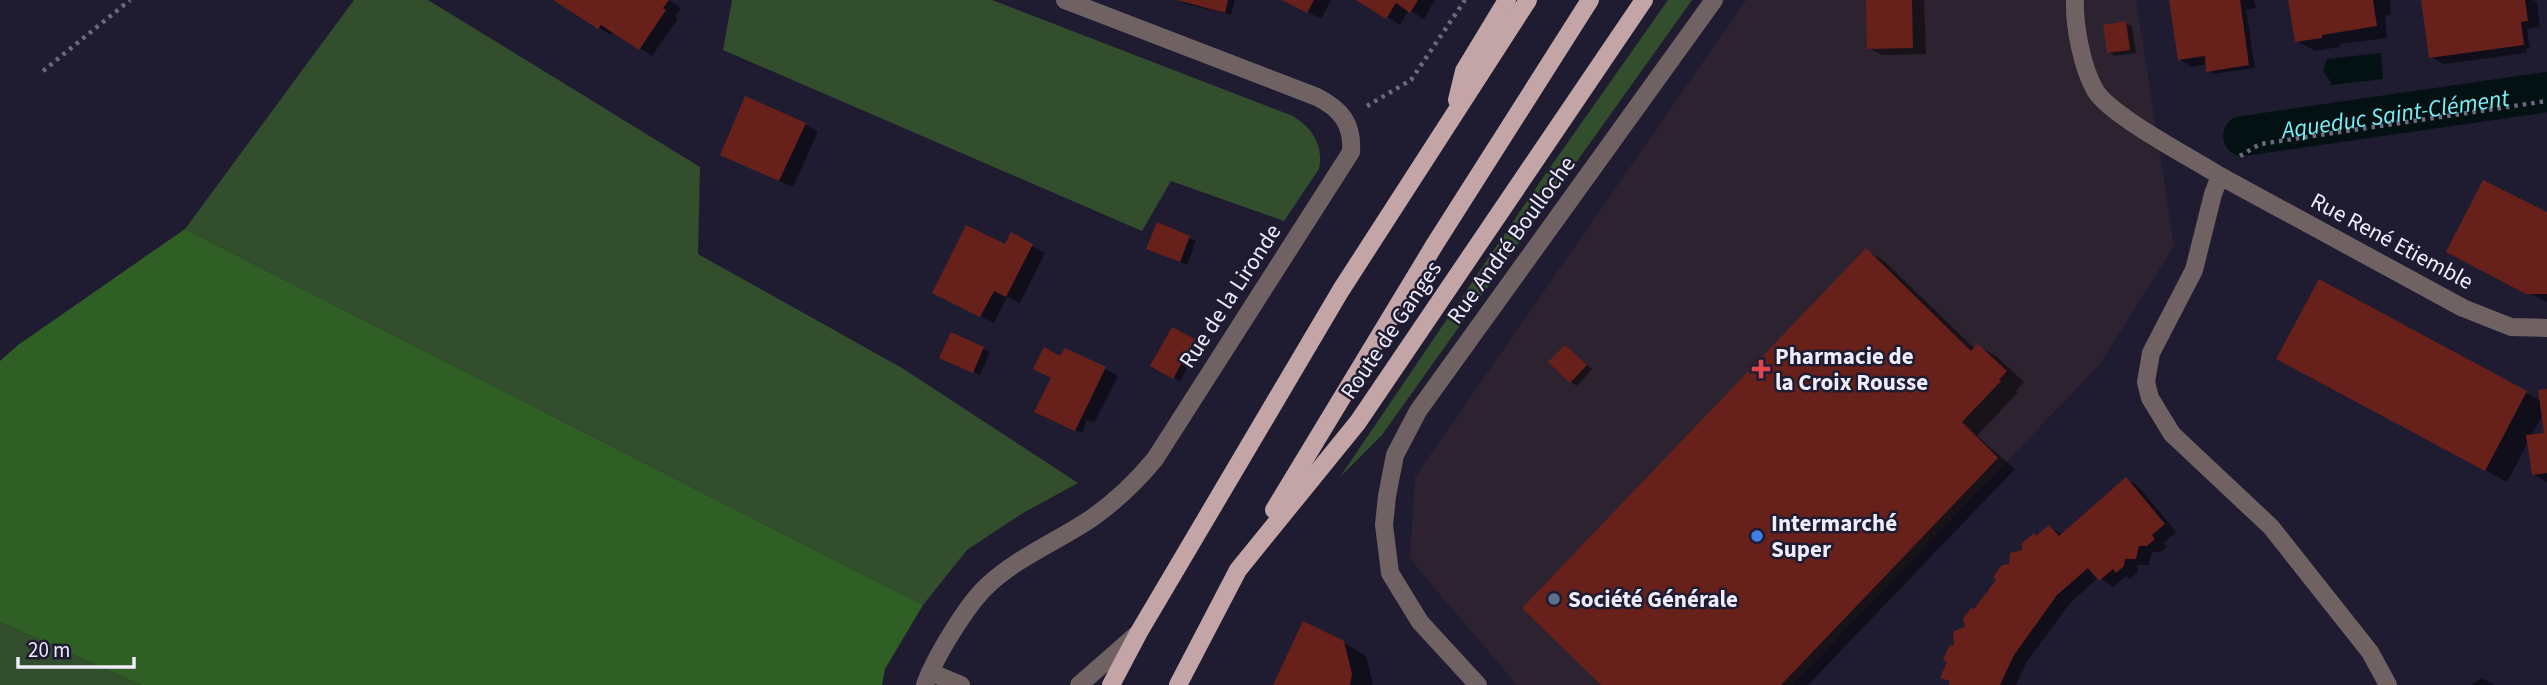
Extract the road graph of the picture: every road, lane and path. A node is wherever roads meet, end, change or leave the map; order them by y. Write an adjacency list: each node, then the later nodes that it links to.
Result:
1 (130, 0): 10 (path)
2 (1065, 0): 13 (street)
3 (1465, 0): 13 (path)
4 (1507, 0): 12 (main road)
5 (1528, 0): 12 (main road)
6 (1590, 0): 16 (main road)
7 (1644, 0): 16 (main road, Route de Ganges)
8 (1714, 0): 23 (street, Rue André Boulloche)
9 (2074, 0): 14 (street, Rue René Etiemble)
10 (43, 71)
11 (2547, 101): 14 (path)
12 (1454, 113): 17 (main road)
13 (1346, 119): 18 (street, Rue de la Lironde)
14 (2220, 176): 15 (street, Rue René Etiemble); 24 (street)
15 (2547, 328)
16 (1238, 570): 22 (main road, Route de Ganges)
17 (1139, 632): 20 (street); 21 (main road)
18 (927, 678): 19 (street, Rue de la Lironde)
19 (961, 685)
20 (1079, 685)
21 (1111, 685)
22 (1178, 685)
23 (1478, 685)
24 (2388, 685)

